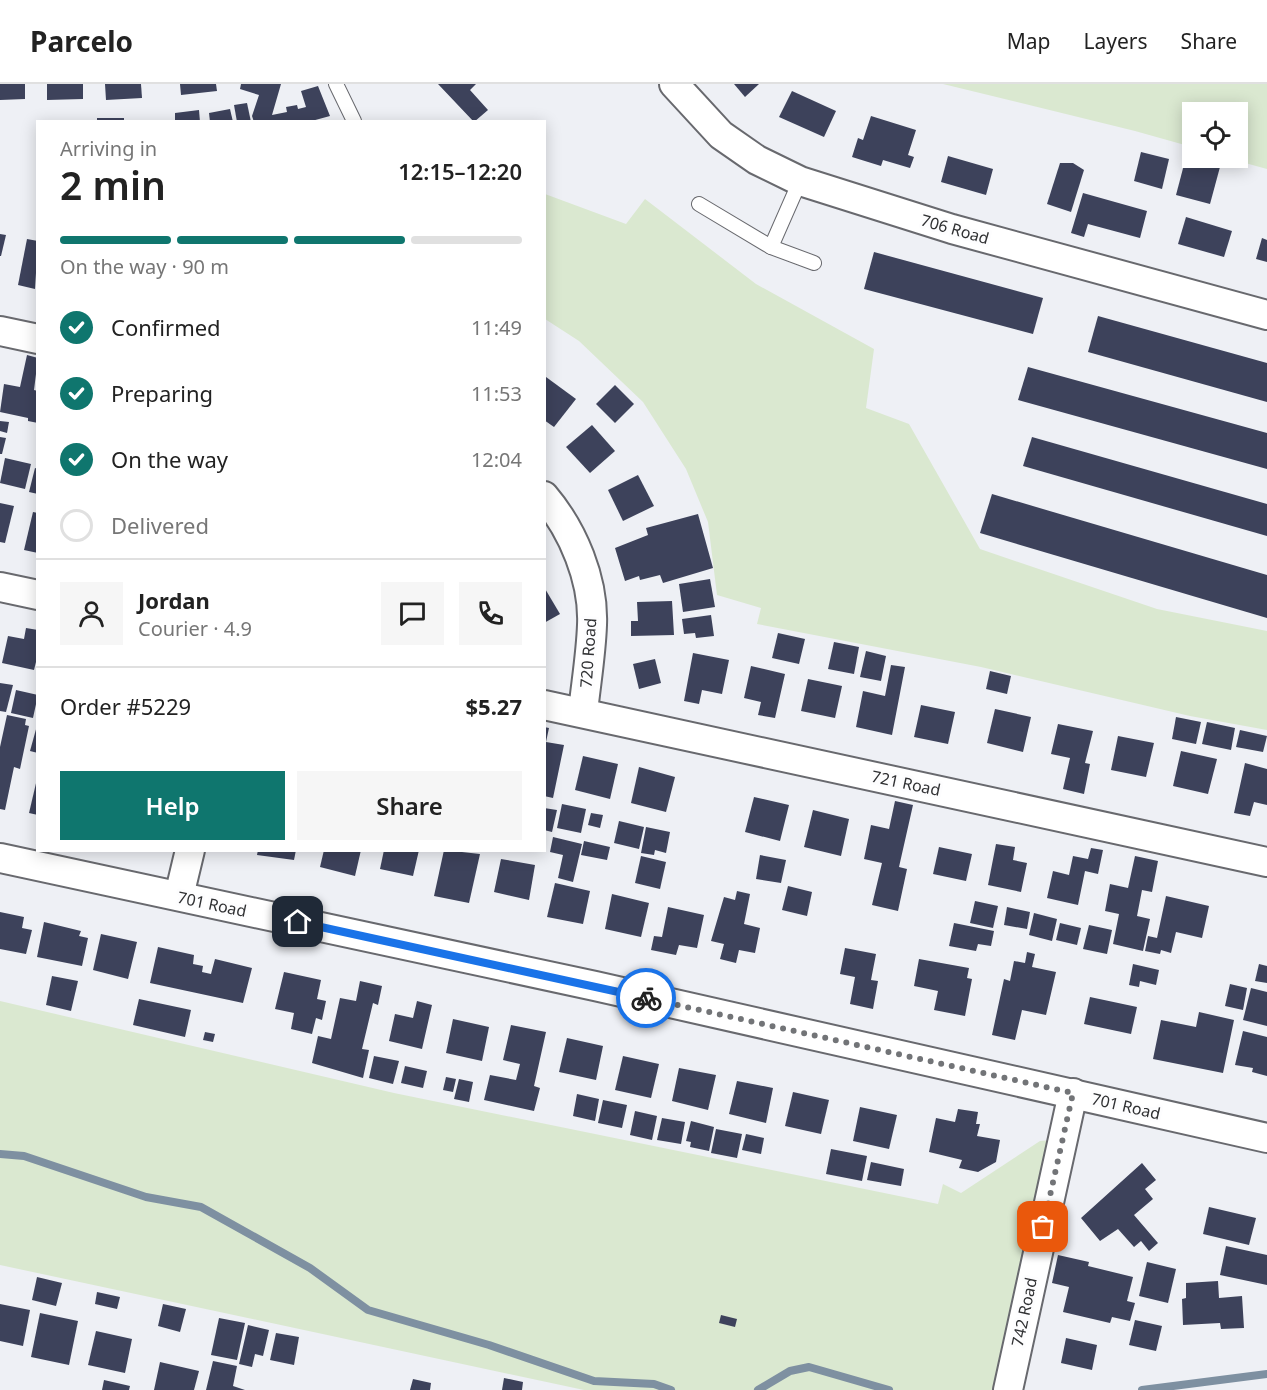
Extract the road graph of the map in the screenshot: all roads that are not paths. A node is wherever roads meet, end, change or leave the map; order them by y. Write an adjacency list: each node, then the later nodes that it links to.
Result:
1 (336, 84): 3 (lane)
2 (674, 84): 4 (street, 706 Road)
3 (354, 120)
4 (801, 181): 6 (lane); 8 (street, 706 Road)
5 (699, 204): 6 (lane)
6 (771, 247): 7 (lane)
7 (814, 263)
8 (1267, 315)
9 (0, 331): 10 (street)
10 (36, 339)
11 (546, 499): 15 (street, 720 Road)
12 (0, 587): 13 (street)
13 (36, 595)
14 (546, 705): 15 (street, 721 Road)
15 (583, 712): 18 (street, 721 Road)
16 (190, 852): 19 (street)
17 (0, 858): 19 (street, 701 Road)
18 (1267, 862)
19 (179, 897): 20 (street, 701 Road)
20 (1073, 1093): 21 (street, 701 Road); 22 (street, 742 Road)
21 (1267, 1138)
22 (1008, 1390)

